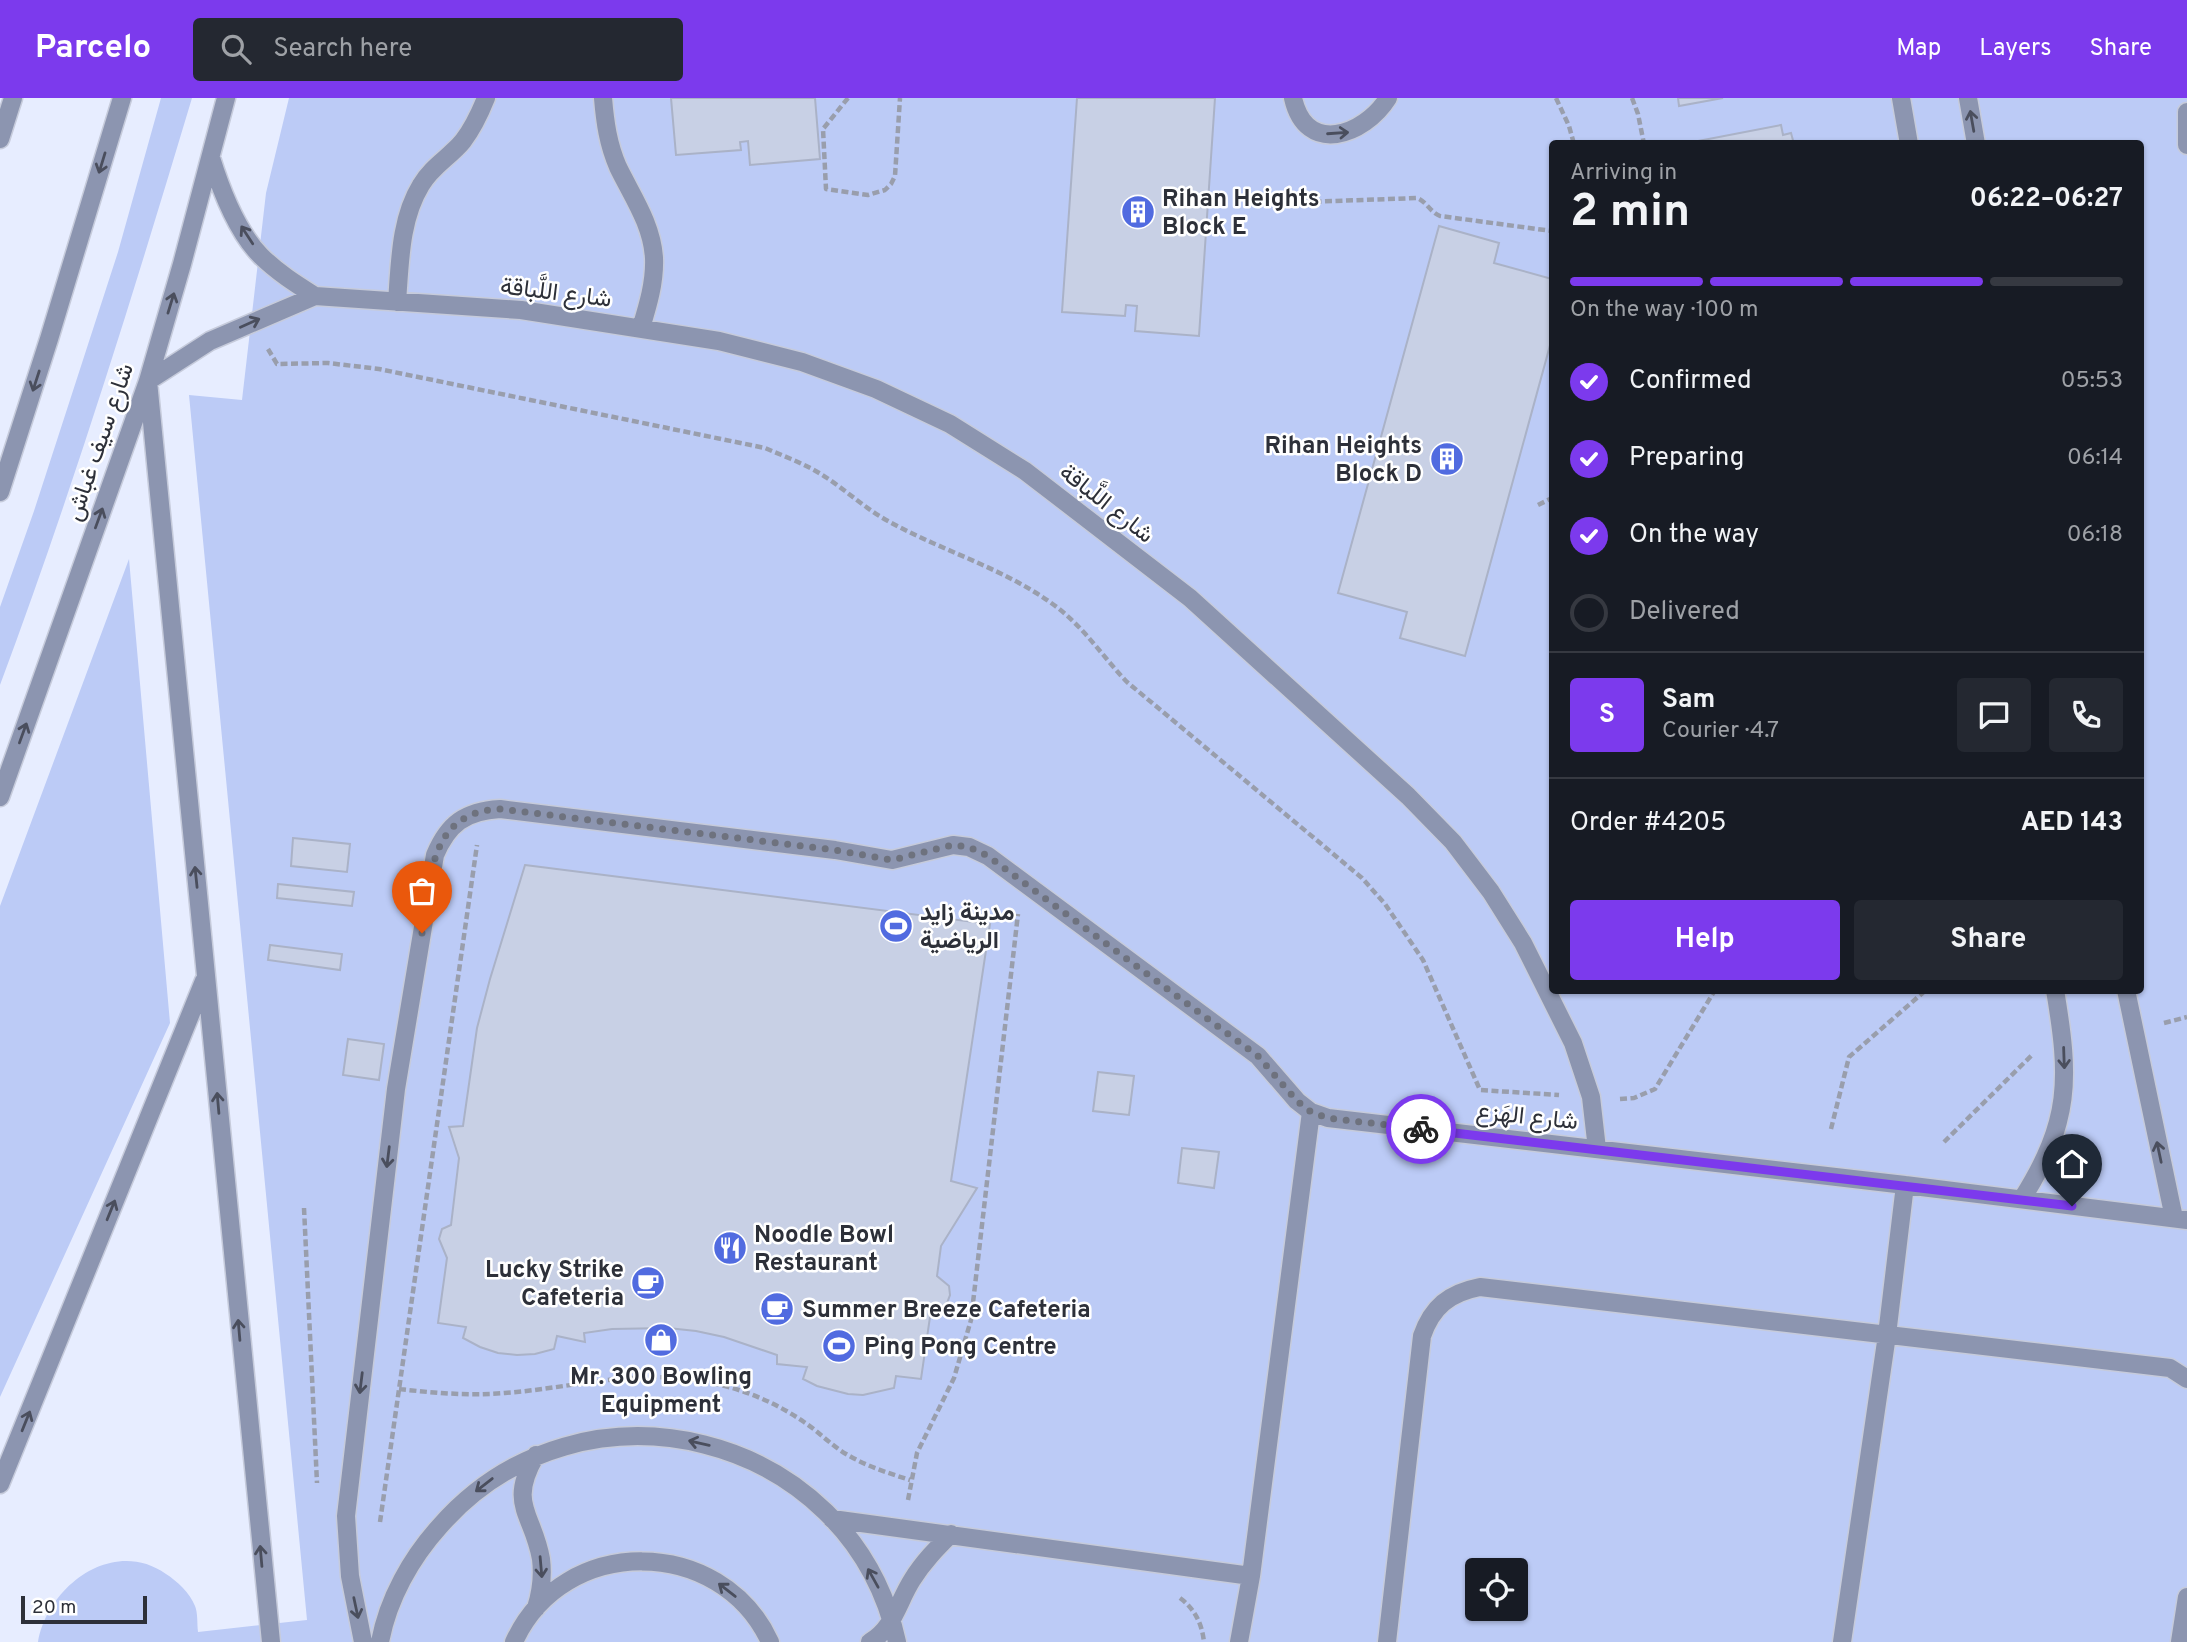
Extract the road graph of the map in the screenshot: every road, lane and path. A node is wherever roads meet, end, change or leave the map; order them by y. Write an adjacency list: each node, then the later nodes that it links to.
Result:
1 (13, 98): 16 (street)
2 (122, 98): 30 (street, one-way to 30)
3 (226, 98): 22 (street, شارع سيف غباش)
4 (486, 98): 26 (street)
5 (603, 98): 28 (street)
6 (848, 98): 7 (path)
7 (900, 98)
8 (1279, 98): 14 (street)
9 (1388, 98): 14 (street, one-way to 9)
10 (1556, 98): 17 (path)
11 (1632, 98): 18 (path)
12 (1901, 98): 19 (street)
13 (1968, 98): 20 (street, one-way to 13)
14 (1295, 106)
15 (2187, 112): 21 (street)
16 (0, 139)
17 (1573, 140)
18 (1643, 140)
19 (1908, 140)
20 (1975, 140)
21 (2187, 145)
22 (211, 156): 25 (street, شارع اللَّباقة, one-way to 22); 29 (street, شارع سيف غباش, one-way to 22)
23 (1304, 202): 24 (path)
24 (1549, 231)
25 (315, 296): 26 (street, شارع اللَّباقة); 27 (street, شارع اللَّباقة)
26 (397, 302): 28 (street, شارع اللَّباقة)
27 (253, 322): 29 (street, شارع اللَّباقة, one-way to 27); 41 (path)
28 (641, 328): 41 (street, شارع اللَّباقة)
29 (148, 381): 33 (street, شارع سيف غباش, one-way to 29); 35 (street, one-way to 29)
30 (0, 492)
31 (1549, 500): 32 (path)
32 (1538, 505)
33 (0, 797)
34 (1022, 882): 42 (street, شارع الهَزع); 53 (path); 64 (street, شارع الهَزع, one-way to 64)
35 (205, 976): 54 (street, one-way to 35); 63 (street, one-way to 35)
36 (1713, 994): 41 (path)
37 (1921, 994): 43 (path)
38 (2055, 994): 40 (street)
39 (2127, 994): 48 (street, one-way to 39)
40 (2064, 1045): 44 (path); 47 (street, one-way to 47)
41 (1591, 1097): 45 (street, شارع اللَّباقة)
42 (1311, 1112): 45 (street, شارع الهَزع); 58 (street)
43 (1831, 1129)
44 (1944, 1142)
45 (1597, 1149): 46 (street, شارع الهَزع)
46 (1905, 1185): 47 (street, شارع الهَزع); 49 (street)
47 (2022, 1199): 48 (street, شارع الهَزع)
48 (2180, 1219)
49 (1886, 1335): 50 (street); 72 (street); 73 (street)
50 (2187, 1378)
51 (399, 1389): 53 (path)
52 (536, 1455): 55 (street, one-way to 52); 61 (street, one-way to 61); 65 (street, one-way to 65)
53 (910, 1480): 56 (path)
54 (0, 1484)
55 (832, 1520): 56 (street); 62 (street, one-way to 55)
56 (905, 1529): 57 (street)
57 (951, 1534): 58 (street); 62 (street)
58 (1251, 1576): 71 (street)
59 (1175, 1595): 70 (path)
60 (2187, 1597): 74 (street)
61 (536, 1608): 66 (street); 67 (street, one-way to 61)
62 (892, 1621): 68 (street); 69 (street)
63 (271, 1642)
64 (363, 1642)
65 (380, 1642)
66 (514, 1642)
67 (770, 1642)
68 (870, 1642)
69 (897, 1642)
70 (1205, 1642)
71 (1239, 1642)
72 (1387, 1642)
73 (1842, 1642)
74 (2180, 1642)

